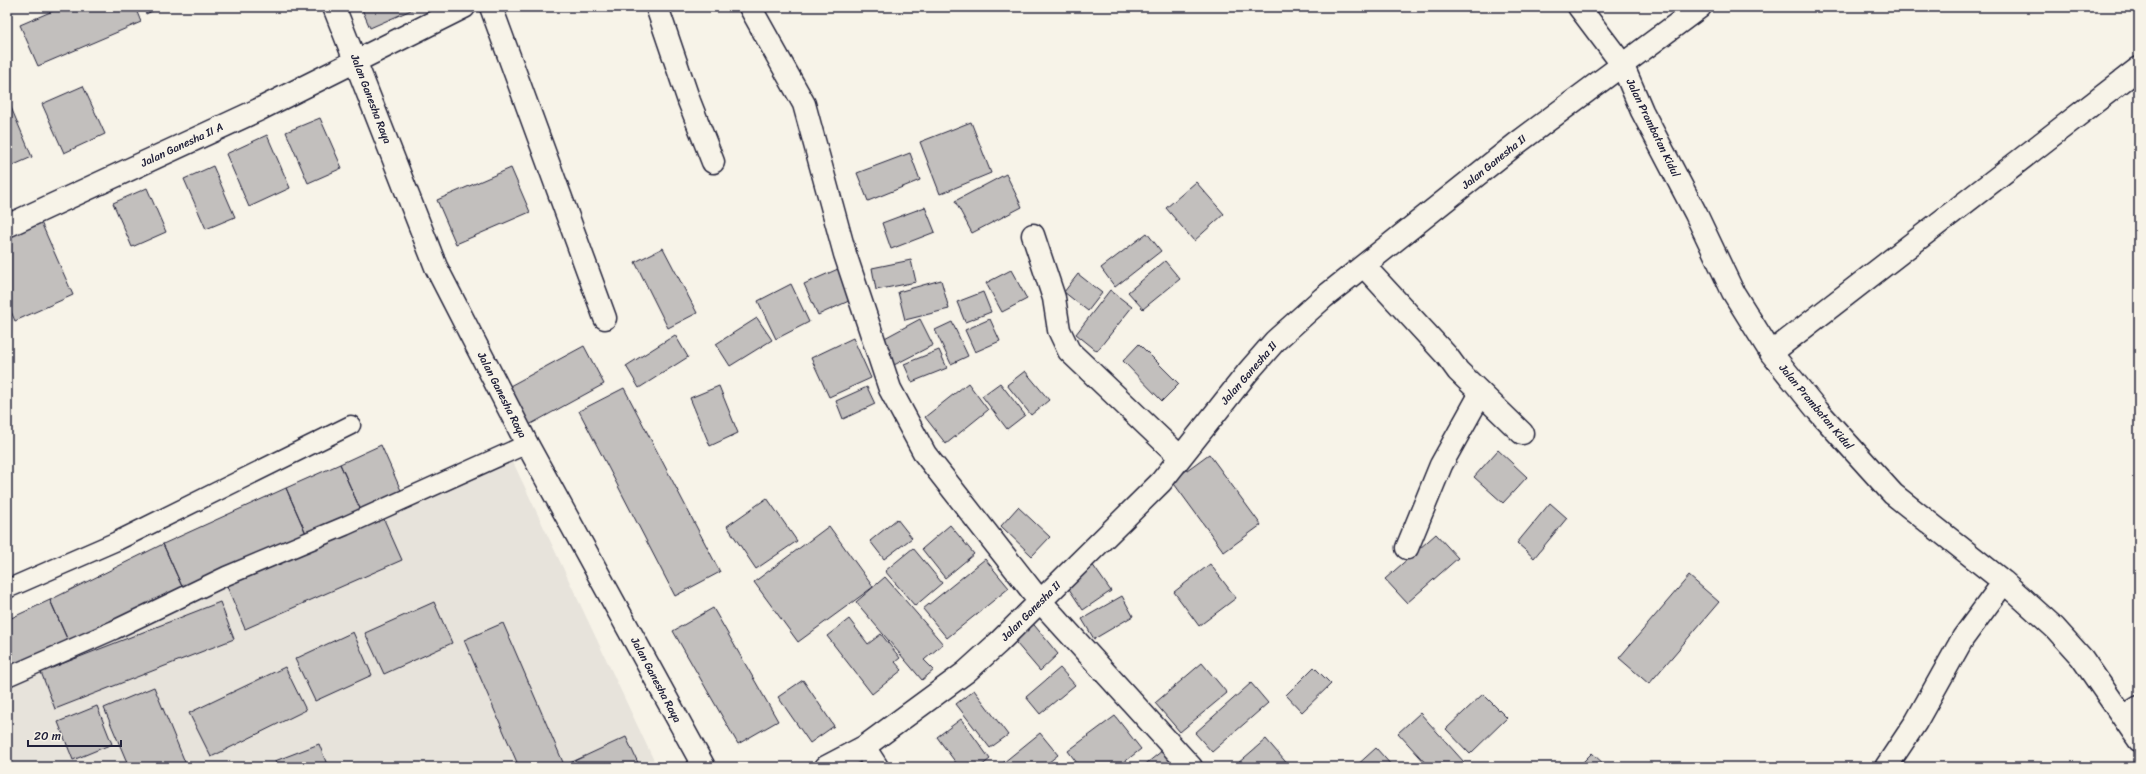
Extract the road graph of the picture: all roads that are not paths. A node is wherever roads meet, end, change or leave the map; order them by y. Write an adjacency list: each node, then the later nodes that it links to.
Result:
1 (334, 7): 8 (street, Jalan Ganesha Raya)
2 (464, 7): 8 (street, Jalan Ganesha II A)
3 (491, 7): 15 (street)
4 (657, 7): 11 (street)
5 (750, 7): 25 (street)
6 (1579, 7): 9 (street, Jalan Prambatan Kidul)
7 (1700, 7): 9 (street, Jalan Ganesha II)
8 (355, 60): 12 (street, Jalan Ganesha II A); 20 (street, Jalan Ganesha Raya)
9 (1622, 64): 14 (street, Jalan Ganesha II); 16 (street, Jalan Prambatan Kidul)
10 (2139, 68): 16 (street)
11 (713, 162)
12 (7, 226)
13 (1033, 235): 21 (street)
14 (1364, 266): 17 (street); 21 (street, Jalan Ganesha II)
15 (605, 318)
16 (1771, 353): 23 (street, Jalan Prambatan Kidul)
17 (1481, 393): 19 (street); 22 (street)
18 (351, 425): 24 (lane)
19 (1522, 433)
20 (527, 444): 26 (lane); 30 (street, Jalan Ganesha Raya)
21 (1180, 458): 25 (street, Jalan Ganesha II)
22 (1407, 548)
23 (2004, 582): 27 (street, Jalan Prambatan Kidul); 34 (street)
24 (7, 589)
25 (1040, 601): 29 (street, Jalan Ganesha II); 33 (street)
26 (7, 677)
27 (2131, 712): 28 (street, Jalan Prambatan Kidul)
28 (2139, 740)
29 (864, 747): 31 (street, Jalan Ganesha II); 32 (street)
30 (704, 767)
31 (826, 767)
32 (877, 767)
33 (1191, 767)
34 (1886, 767)

